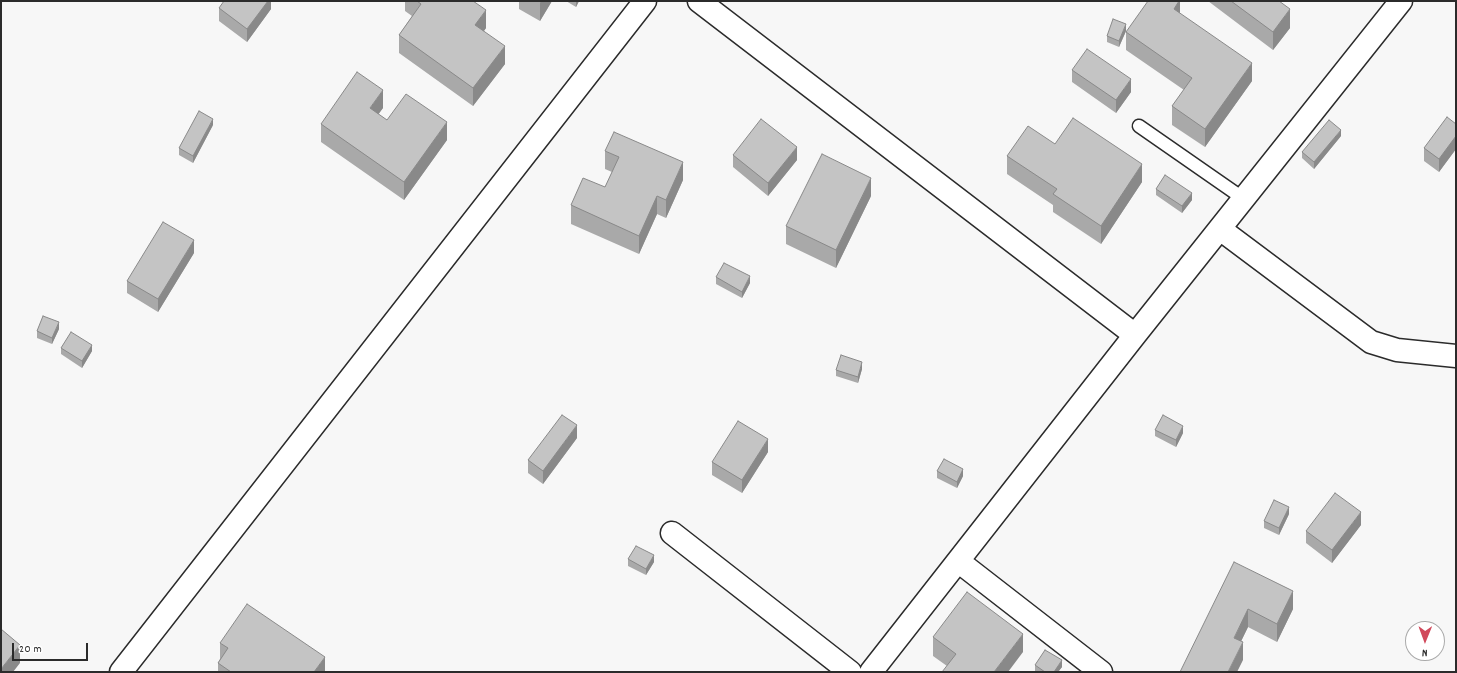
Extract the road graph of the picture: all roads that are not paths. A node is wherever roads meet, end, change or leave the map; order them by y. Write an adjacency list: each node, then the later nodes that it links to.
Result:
1 (645, 1): 11 (street)
2 (699, 1): 7 (street)
3 (1401, 1): 5 (street)
4 (1139, 126): 5 (lane)
5 (1244, 199): 6 (street)
6 (1220, 229): 7 (street); 8 (street)
7 (1135, 335): 10 (street)
8 (1456, 356)
9 (672, 533): 12 (street)
10 (958, 561): 13 (street); 14 (street)
11 (121, 672)
12 (850, 672)
13 (871, 672)
14 (1100, 672)

